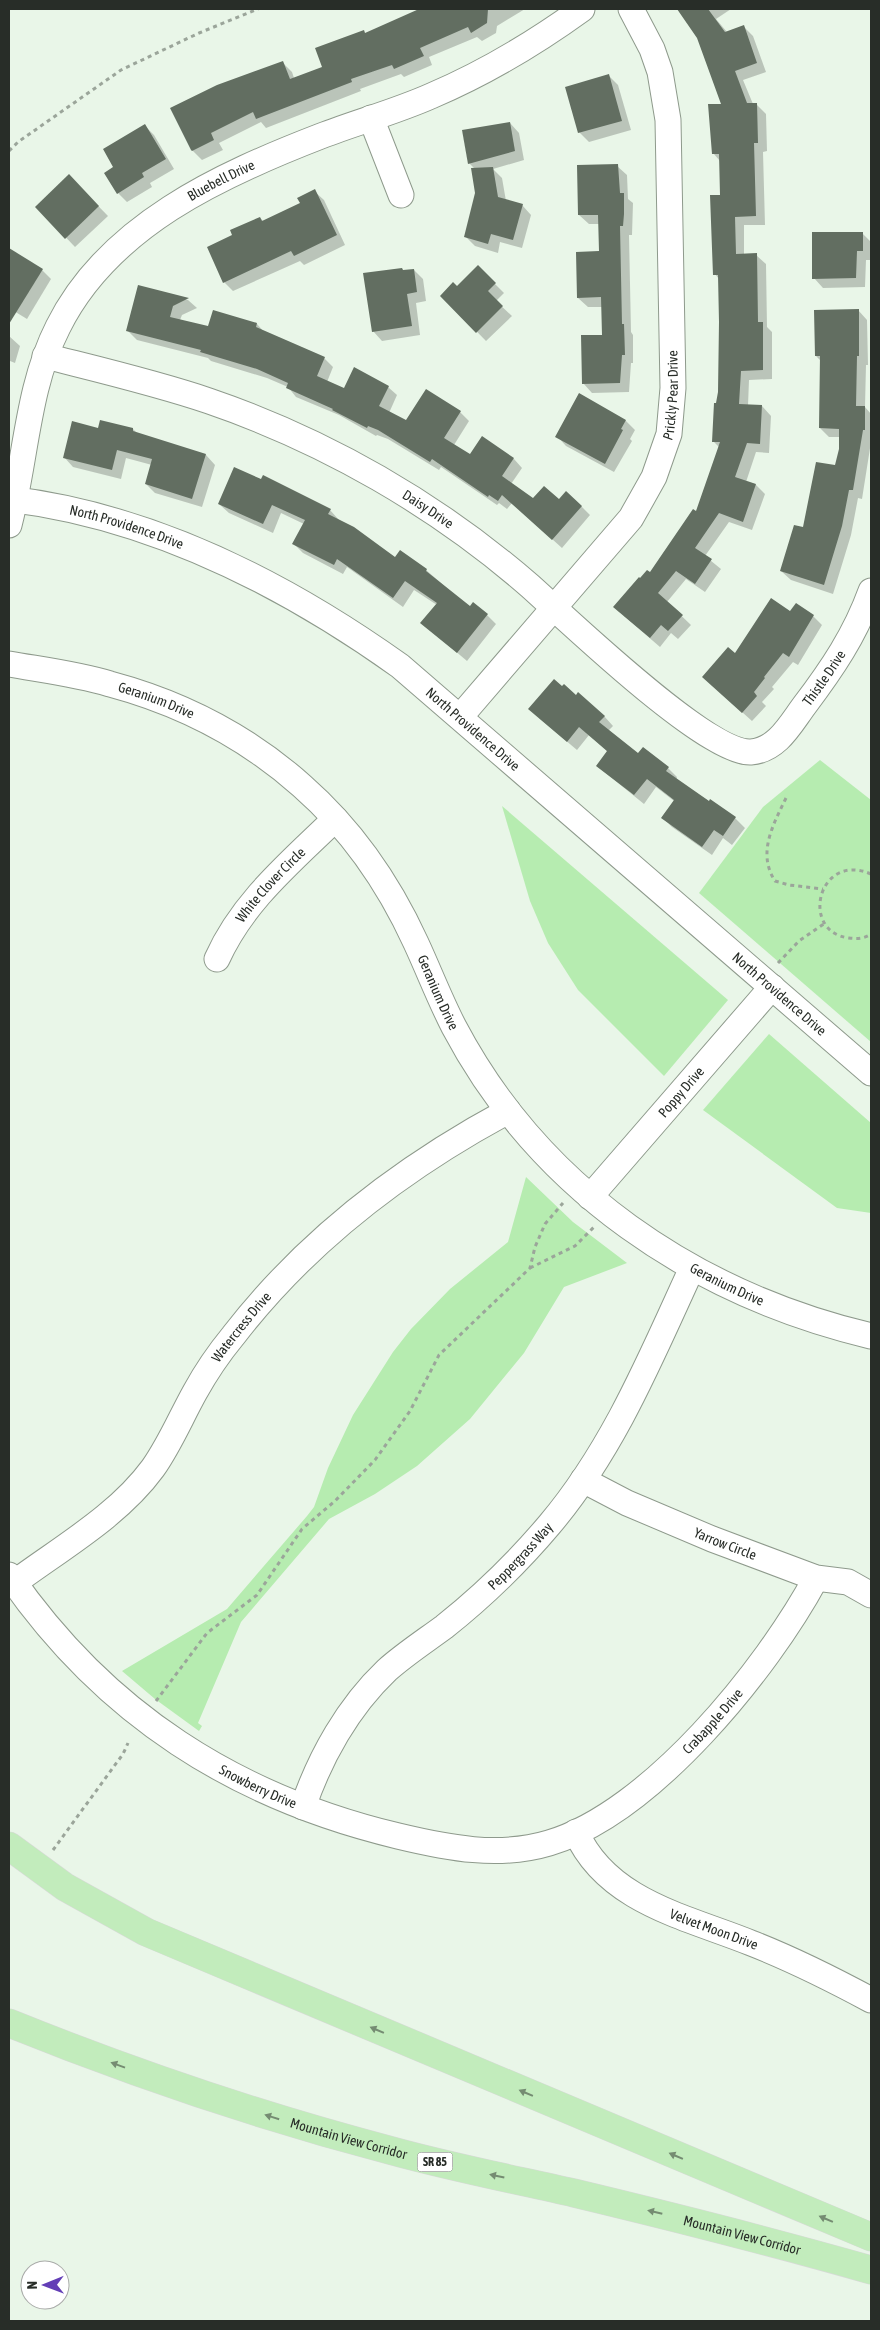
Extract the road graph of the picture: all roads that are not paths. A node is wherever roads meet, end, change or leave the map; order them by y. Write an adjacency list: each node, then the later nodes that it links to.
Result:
1 (582, 9): 3 (street, Bluebell Drive)
2 (631, 9): 9 (street, Prickly Pear Drive)
3 (371, 118): 4 (street); 5 (street, Bluebell Drive)
4 (401, 195)
5 (45, 356): 6 (street, Bluebell Drive); 9 (street, Daisy Drive)
6 (12, 500): 7 (street); 11 (street, North Providence Drive)
7 (9, 525)
8 (871, 591): 12 (street, Thistle Drive)
9 (554, 608): 11 (street, Prickly Pear Drive); 12 (street, Daisy Drive)
10 (9, 664): 13 (street, Geranium Drive)
11 (460, 717): 15 (street, North Providence Drive)
12 (759, 750)
13 (334, 819): 14 (street, White Clover Circle); 17 (street, Geranium Drive)
14 (217, 959)
15 (774, 976): 16 (street, North Providence Drive); 18 (street, Poppy Drive)
16 (871, 1073)
17 (508, 1110): 18 (street, Geranium Drive); 23 (street, Watercress Drive)
18 (590, 1197): 19 (street, Geranium Drive)
19 (692, 1268): 20 (street, Geranium Drive); 21 (street, Peppergrass Way)
20 (871, 1336)
21 (583, 1480): 22 (street, Yarrow Circle); 25 (street, Peppergrass Way)
22 (816, 1578): 24 (street, Yarrow Circle); 26 (street, Crabapple Drive)
23 (11, 1579): 25 (street, Snowberry Drive)
24 (871, 1595)
25 (303, 1807): 26 (street, Snowberry Drive)
26 (576, 1832): 28 (street, Velvet Moon Drive)
27 (9, 1846): 30 (highway, one-way to 27)
28 (871, 2000)
29 (9, 2023): 31 (highway, Mountain View Corridor / SR 85, one-way to 29)
30 (871, 2237)
31 (871, 2270)

